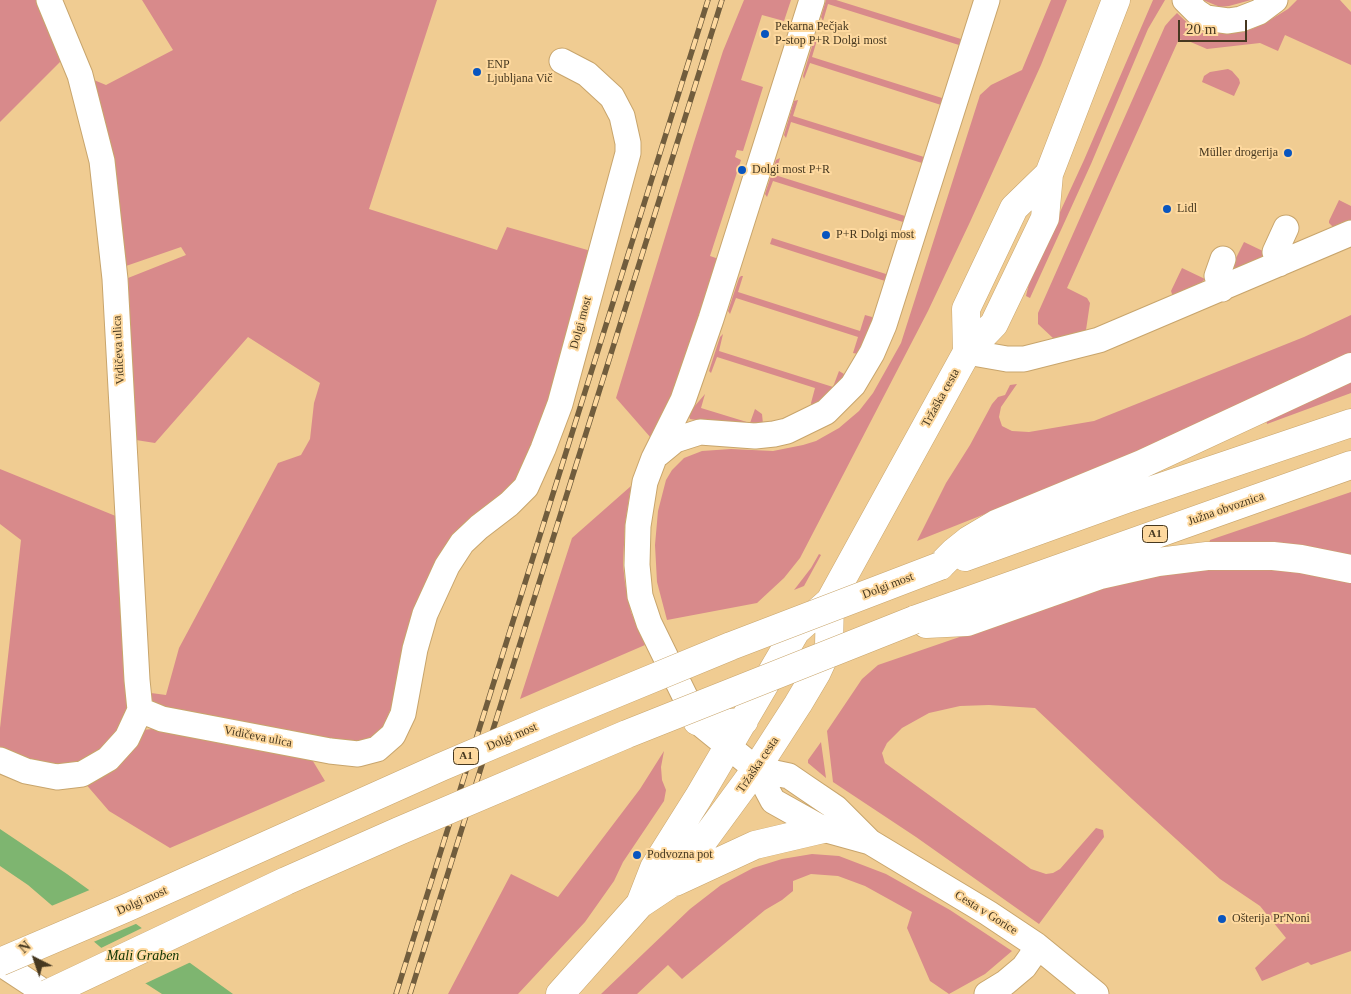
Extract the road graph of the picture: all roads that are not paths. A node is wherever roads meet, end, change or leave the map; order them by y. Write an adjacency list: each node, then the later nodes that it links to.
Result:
1 (49, 0): 22 (street, Vidičeva ulica)
2 (812, 0): 16 (street)
3 (987, 0): 16 (street)
4 (1116, 0): 13 (main road, Tržaška cesta)
5 (1185, 0): 6 (street)
6 (1275, 0)
7 (562, 61): 26 (street, Dolgi most)
8 (1286, 228): 11 (street)
9 (1351, 233): 11 (street)
10 (1222, 260): 12 (street)
11 (1279, 264): 12 (street)
12 (1222, 289): 13 (street)
13 (967, 352): 20 (main road, Tržaška cesta)
14 (1351, 367): 18 (main road)
15 (1351, 423): 18 (main road, A1)
16 (654, 458): 24 (street)
17 (1351, 465): 21 (main road, Južna obvoznica / A1)
18 (1000, 534): 34 (main road, Dolgi most / A1, bridge)
19 (1351, 569): 21 (main road)
20 (830, 601): 23 (main road, Tržaška cesta); 28 (main road, Tržaška cesta)
21 (963, 612): 35 (main road, Dolgi most, bridge)
22 (140, 710): 26 (street, Vidičeva ulica); 27 (street)
23 (744, 721): 24 (main road); 25 (main road, Tržaška cesta)
24 (697, 722): 25 (street, Cesta v Gorice)
25 (728, 747): 28 (street, Cesta v Gorice); 32 (main road, Tržaška cesta)
26 (377, 749)
27 (0, 760)
28 (756, 769): 29 (street, Cesta v Gorice); 30 (street, Cesta v Gorice); 31 (main road, Tržaška cesta)
29 (823, 829): 30 (street, Cesta v Gorice); 31 (main road)
30 (870, 842): 33 (street, Cesta v Gorice)
31 (674, 882): 32 (main road, Tržaška cesta)
32 (640, 904): 36 (main road, Tržaška cesta)
33 (1036, 945): 37 (street); 38 (street, Cesta v Gorice)
34 (0, 962): 35 (street, Dolgi most)
35 (47, 994)
36 (560, 994)
37 (987, 994)
38 (1096, 994)

